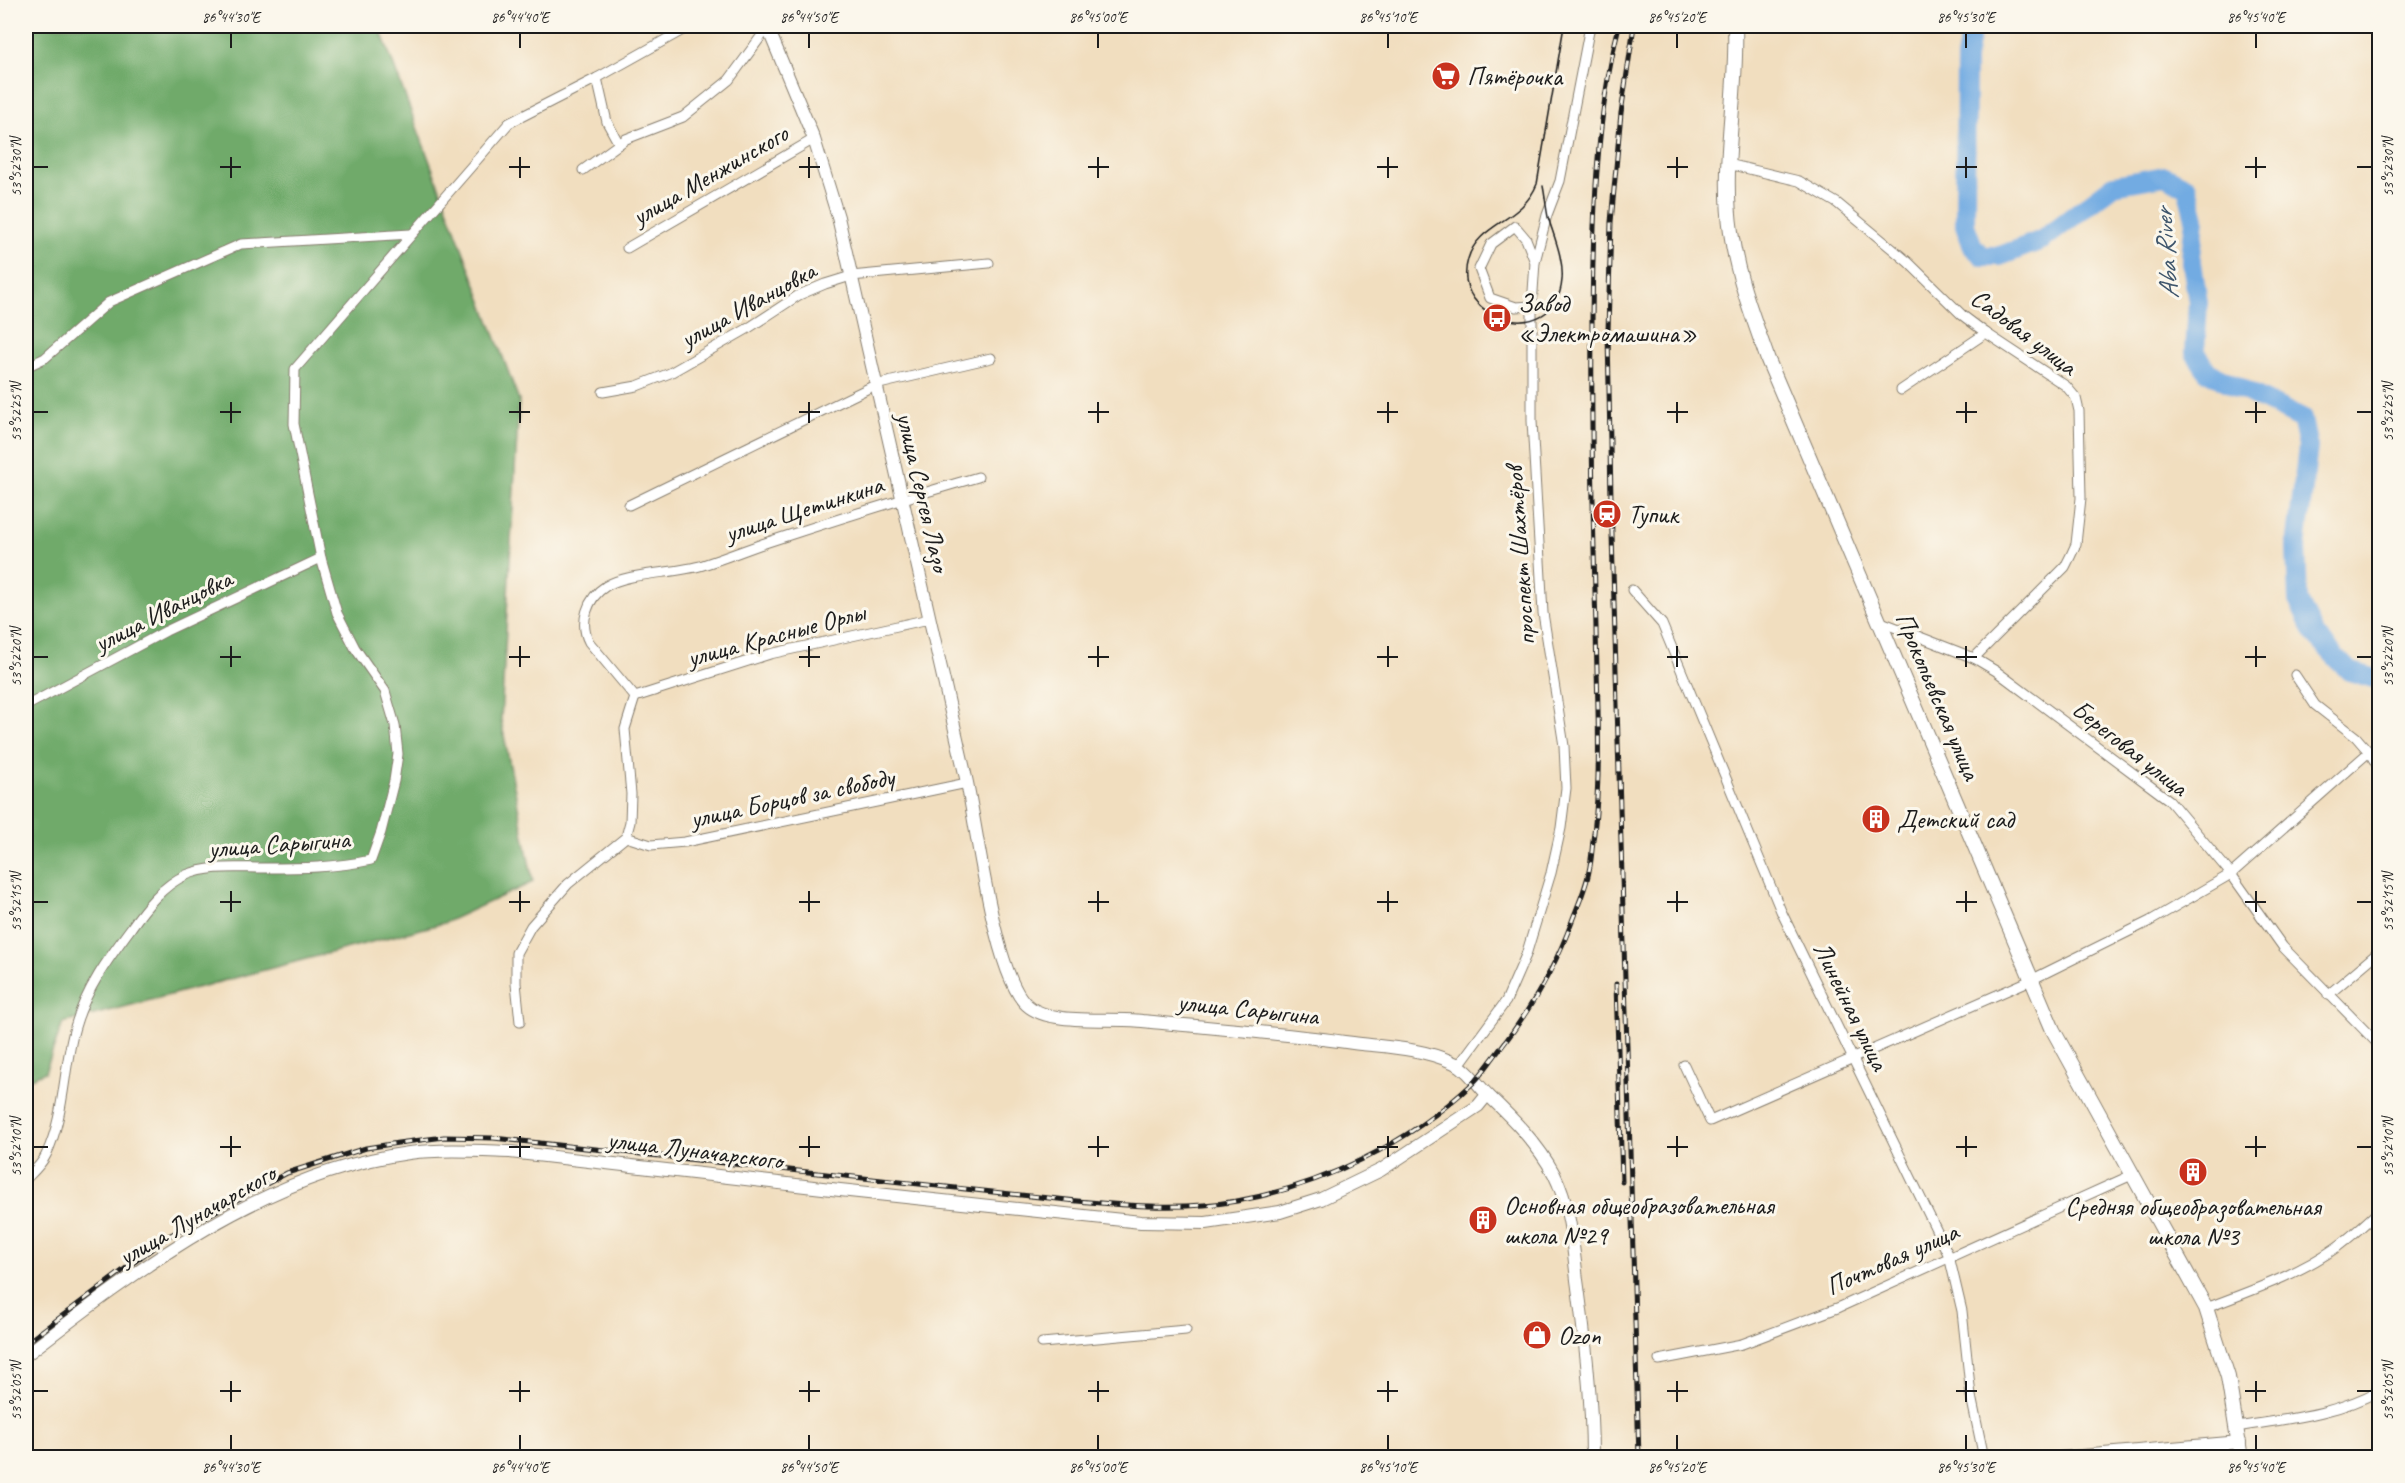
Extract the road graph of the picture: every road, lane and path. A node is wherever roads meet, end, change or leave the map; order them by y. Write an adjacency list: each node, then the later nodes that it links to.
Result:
1 (690, 26): 5 (street)
2 (768, 26): 6 (main road, улица Сергея Лазо); 7 (street)
3 (1590, 26): 12 (street, проспект Шахтёров)
4 (1735, 26): 8 (main road, Прокопьевская улица)
5 (597, 78): 7 (street); 10 (street)
6 (814, 139): 11 (street, улица Менжинского); 14 (main road, улица Сергея Лазо)
7 (619, 144): 9 (street)
8 (1728, 165): 16 (street, Садовая улица); 28 (main road, Прокопьевская улица)
9 (583, 170)
10 (411, 234): 18 (street); 25 (street)
11 (627, 248)
12 (1535, 262): 15 (street, проспект Шахтёров); 15 (street)
13 (989, 263): 14 (street, улица Иванцовка)
14 (851, 276): 19 (main road, улица Сергея Лазо); 21 (street, улица Иванцовка)
15 (1532, 306): 45 (street, проспект Шахтёров)
16 (1986, 333): 20 (street); 29 (street, Садовая улица)
17 (992, 358): 19 (street)
18 (26, 368)
19 (875, 385): 23 (main road, улица Сергея Лазо); 24 (street)
20 (1901, 390)
21 (603, 392)
22 (978, 477): 23 (street, улица Щетинкина)
23 (902, 498): 27 (main road, улица Сергея Лазо); 31 (street, улица Щетинкина)
24 (629, 506)
25 (321, 558): 32 (street, улица Иванцовка); 49 (street, улица Сарыгина)
26 (1632, 590): 44 (street, Линейная улица)
27 (929, 619): 31 (street, улица Красные Орлы); 35 (main road, улица Сергея Лазо)
28 (1881, 622): 29 (street, Береговая улица); 40 (main road, Прокопьевская улица)
29 (1974, 658): 37 (street, Береговая улица)
30 (2295, 675): 33 (street)
31 (635, 697): 36 (street)
32 (26, 706)
33 (2369, 752): 34 (street); 37 (street)
34 (2379, 770)
35 (967, 783): 36 (street, улица Борцов за свободу); 39 (main road, улица Сергея Лазо)
36 (626, 837): 42 (street)
37 (2231, 874): 40 (street); 41 (street, Береговая улица)
38 (2379, 951): 41 (street)
39 (1009, 976): 45 (main road, улица Сарыгина)
40 (2031, 980): 44 (street); 48 (main road, Прокопьевская улица)
41 (2328, 995): 43 (street, Береговая улица)
42 (520, 1022)
43 (2379, 1046)
44 (1854, 1058): 46 (street); 51 (street, Линейная улица)
45 (1460, 1065): 47 (main road, улица Сарыгина)
46 (1684, 1065)
47 (1487, 1095): 55 (main road, улица Луначарского); 60 (main road, улица Сарыгина)
48 (2134, 1174): 51 (street, Почтовая улица); 52 (main road, Прокопьевская улица)
49 (26, 1179)
50 (2379, 1210): 52 (street)
51 (1949, 1256): 56 (street, Почтовая улица); 61 (street, Линейная улица)
52 (2206, 1308): 58 (main road, Прокопьевская улица)
53 (1186, 1330): 54 (street)
54 (1042, 1342)
55 (26, 1355)
56 (1659, 1360)
57 (2379, 1390): 58 (street)
58 (2237, 1427): 59 (main road, Прокопьевская улица)
59 (2240, 1442): 62 (main road); 63 (main road, Прокопьевская улица)
60 (1592, 1458)
61 (1984, 1458)
62 (2058, 1458)
63 (2241, 1458)

